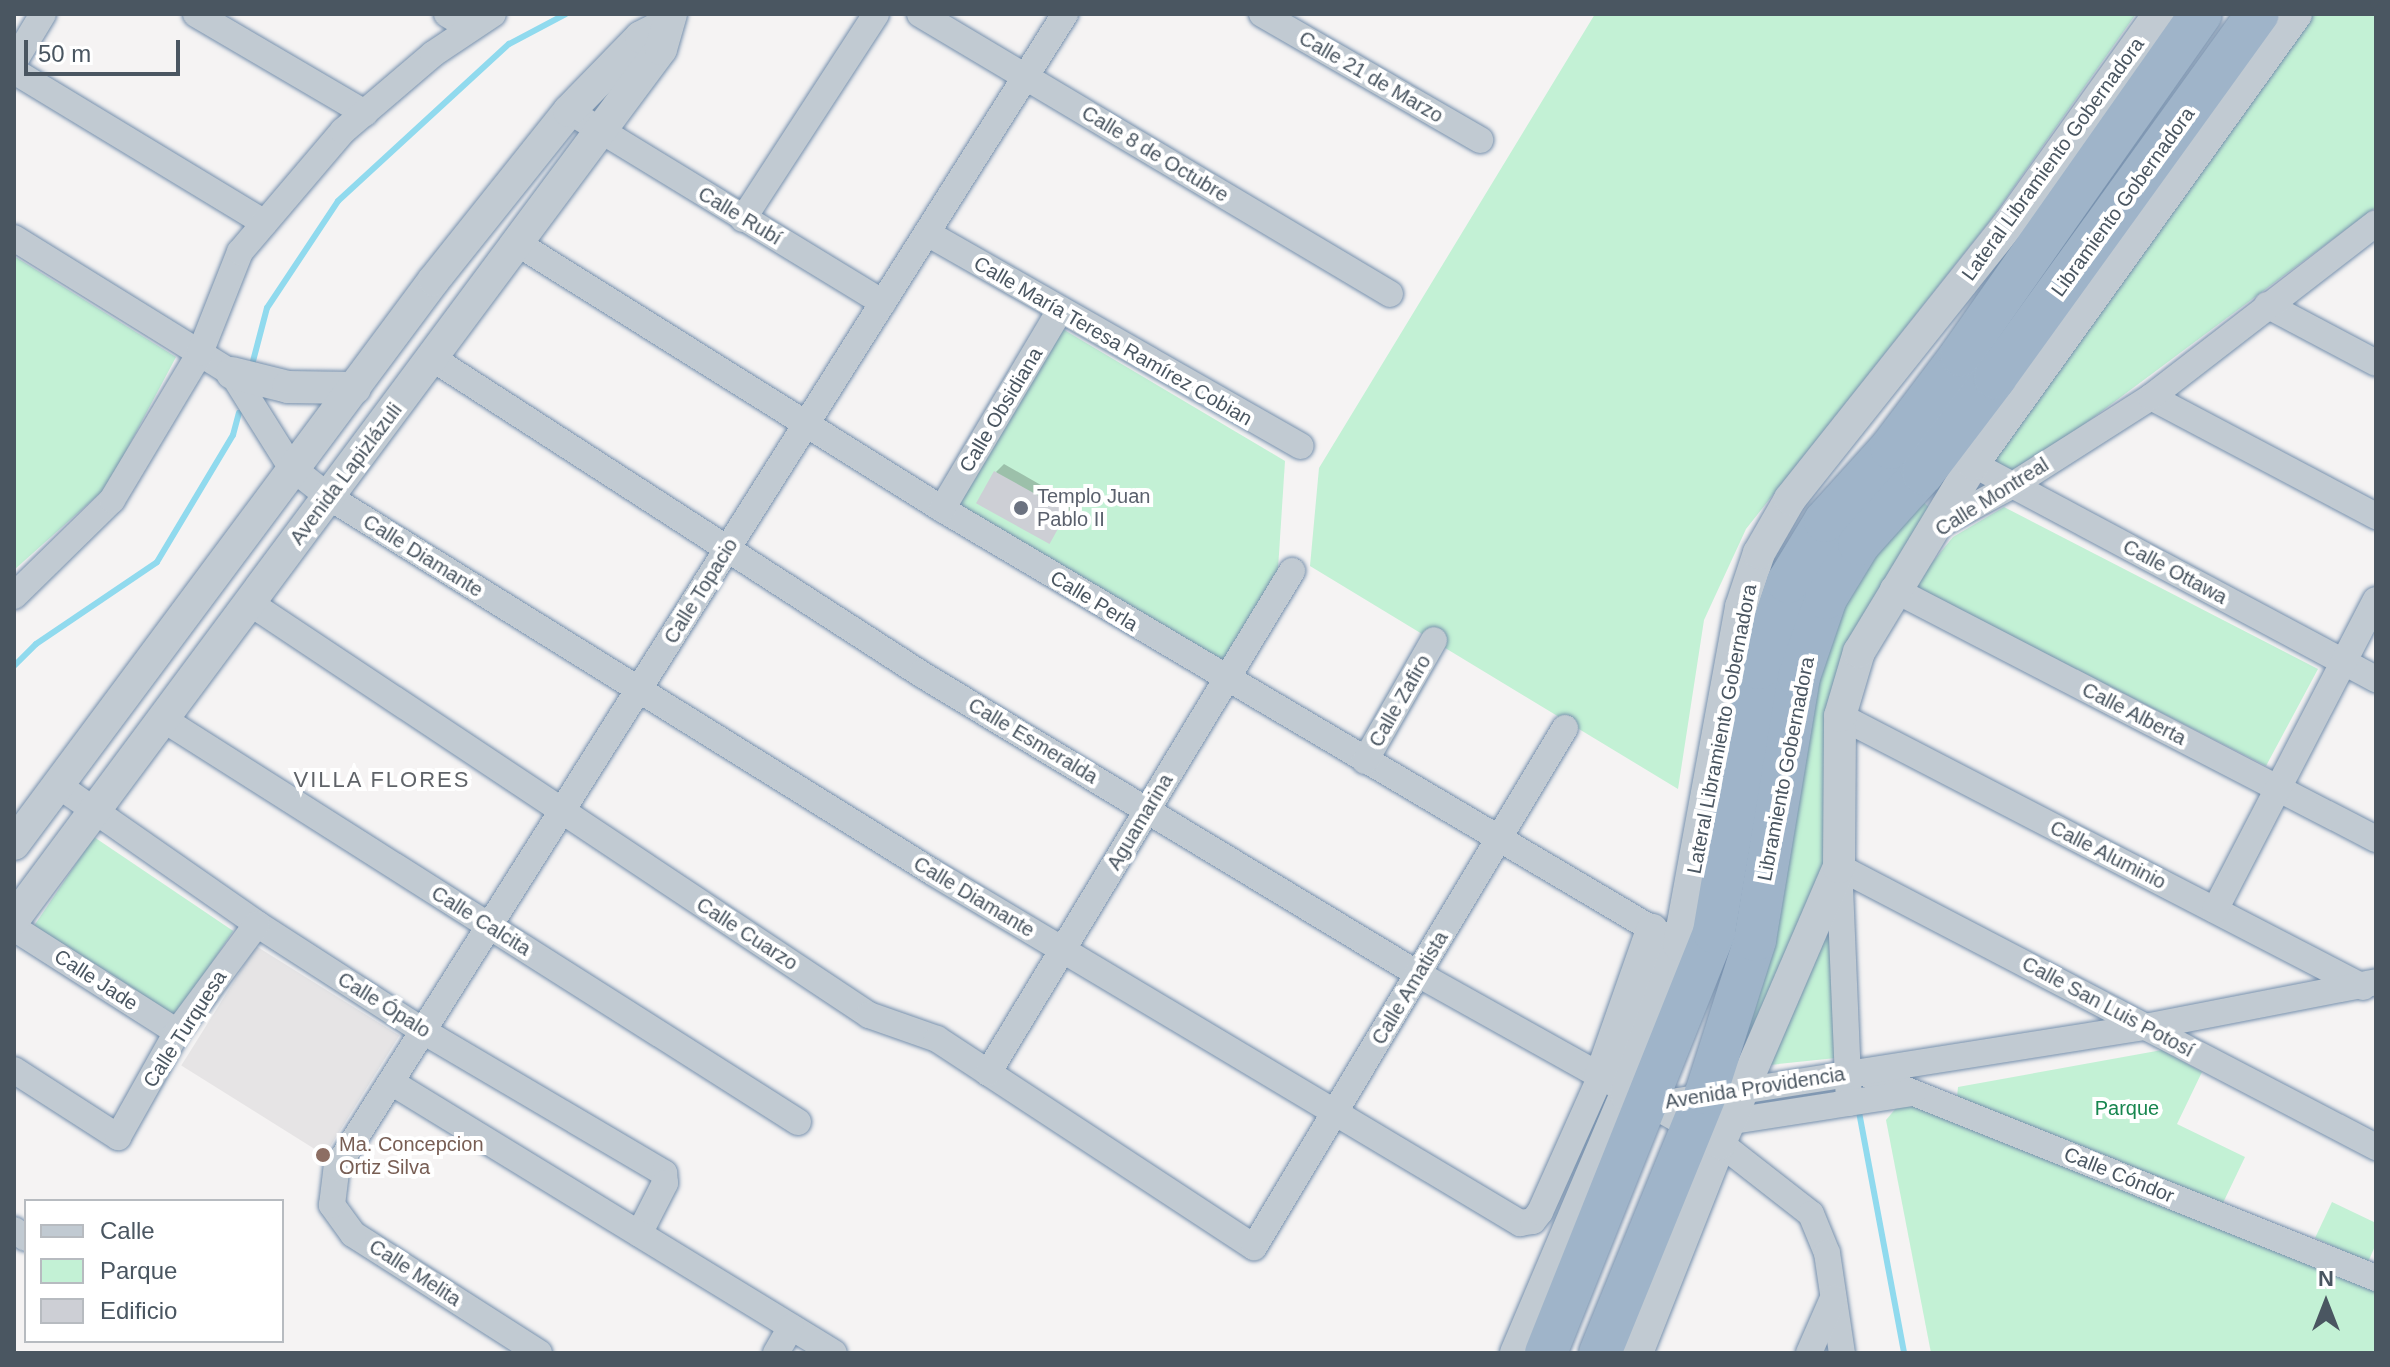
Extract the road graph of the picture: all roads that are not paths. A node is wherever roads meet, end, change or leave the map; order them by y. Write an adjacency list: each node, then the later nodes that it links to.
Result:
1 (43, 14): 14 (street)
2 (196, 14): 18 (street)
3 (493, 14): 13 (street)
4 (876, 14): 21 (street)
5 (920, 14): 16 (street, Calle 8 de Octubre)
6 (1065, 14): 16 (street, Calle Topacio)
7 (1262, 14): 20 (street, Calle 21 de Marzo)
8 (2159, 14): 75 (street, Lateral Libramiento Gobernadora)
9 (2201, 14): 87 (highway)
10 (2258, 14): 91 (highway, Libramiento Gobernadora)
11 (2296, 14): 39 (street)
12 (669, 19): 17 (street, Avenida Lapizlázuli); 19 (street, Avenida Lapizlázuli)
13 (458, 20): 18 (street)
14 (14, 62)
15 (14, 71): 22 (street)
16 (1026, 77): 24 (street, Calle Topacio); 27 (street, Calle 8 de Octubre)
17 (569, 111): 19 (street, Calle Rubí); 35 (street, Avenida Lapizlázuli)
18 (365, 113): 22 (street)
19 (598, 128): 21 (street, Calle Rubí); 26 (street, Avenida Lapizlázuli)
20 (1480, 140)
21 (743, 219): 28 (street, Calle Rubí)
22 (265, 223): 31 (street)
23 (2376, 223): 29 (street, Calle Montreal)
24 (927, 233): 28 (street, Calle Topacio); 30 (street, Calle María Teresa Ramírez Cobian)
25 (14, 238): 31 (street)
26 (517, 243): 32 (street, Avenida Lapizlázuli); 37 (street, Calle Perla)
27 (1390, 294)
28 (883, 303): 37 (street, Calle Topacio)
29 (2267, 305): 33 (street); 36 (street, Calle Montreal)
30 (1060, 310): 38 (street, Calle María Teresa Ramírez Cobian); 43 (street, Calle Obsidiana)
31 (200, 353): 34 (street); 49 (street)
32 (432, 358): 42 (street, Avenida Lapizlázuli); 46 (street, Calle Esmeralda)
33 (2376, 363)
34 (232, 373): 35 (street); 40 (street, Calle Diamante)
35 (355, 388): 40 (street, Avenida Lapizlázuli)
36 (2151, 397): 41 (street, Calle Montreal); 44 (street)
37 (806, 426): 43 (street, Calle Perla); 46 (street, Calle Topacio)
38 (1300, 446)
39 (1973, 464): 41 (street, Calle Ottawa); 45 (street)
40 (291, 467): 42 (street, Calle Diamante); 61 (street, Avenida Lapizlázuli)
41 (2013, 485): 45 (street, Calle Montreal); 53 (street, Calle Ottawa)
42 (329, 497): 51 (street, Avenida Lapizlázuli); 56 (street, Calle Diamante)
43 (942, 509): 54 (street, Calle Perla)
44 (2376, 516)
45 (1935, 527): 48 (street, Calle Montreal)
46 (727, 549): 56 (street, Calle Topacio); 63 (street, Calle Esmeralda)
47 (1292, 571): 54 (street, Aguamarina)
48 (1893, 589): 57 (street, Calle Montreal); 62 (street, Calle Alberta)
49 (14, 596)
50 (2376, 600): 53 (street)
51 (250, 603): 58 (street, Avenida Lapizlázuli); 65 (street, Calle Cuarzo)
52 (1434, 640): 60 (street, Calle Zafiro)
53 (2342, 661): 55 (street, Calle Ottawa); 62 (street)
54 (1226, 679): 60 (street, Calle Perla); 63 (street, Aguamarina)
55 (2376, 679)
56 (638, 692): 65 (street, Calle Topacio); 76 (street, Calle Diamante)
57 (1840, 716): 69 (street, Calle Montreal); 70 (street, Calle Aluminio)
58 (163, 719): 64 (street, Avenida Lapizlázuli); 73 (street, Calle Calcita)
59 (1565, 728): 67 (street, Calle Amatista)
60 (1365, 761): 67 (street, Calle Perla)
61 (58, 785): 64 (street, Calle Ópalo); 68 (street, Avenida Lapizlázuli)
62 (2276, 787): 66 (street, Calle Alberta); 70 (street)
63 (1147, 810): 76 (street, Aguamarina); 77 (street, Calle Esmeralda)
64 (94, 812): 71 (street, Avenida Lapizlázuli); 72 (street, Calle Ópalo)
65 (562, 812): 73 (street, Calle Topacio); 85 (street, Calle Cuarzo)
66 (2376, 839)
67 (1498, 840): 75 (street, Calle Perla); 77 (street, Calle Amatista)
68 (14, 844)
69 (1839, 867): 79 (street, Calle San Luis Potosí); 84 (street, Calle Montreal); 91 (street)
70 (2215, 910): 78 (street, Calle Aluminio)
71 (14, 919)
72 (257, 924): 80 (street, Calle Ópalo); 81 (street, Calle Turquesa)
73 (489, 926): 80 (street, Calle Topacio); 92 (street, Calle Calcita)
74 (14, 928): 81 (street, Calle Jade)
75 (1666, 937): 87 (street, Lateral Libramiento Gobernadora)
76 (1062, 950): 85 (street, Aguamarina); 90 (street, Calle Diamante)
77 (1418, 974): 87 (street, Calle Esmeralda); 90 (street, Calle Amatista)
78 (2370, 987): 79 (street, Avenida Providencia)
79 (2145, 1027): 82 (street, Avenida Providencia); 93 (street, Calle San Luis Potosí)
80 (423, 1031): 86 (street, Calle Topacio); 95 (street, Calle Ópalo)
81 (177, 1032): 83 (street, Calle Turquesa)
82 (1948, 1059): 84 (street, Avenida Providencia); 88 (street)
83 (14, 1070)
84 (1853, 1072): 88 (street, Calle Cóndor); 89 (street, Calle Montreal); 91 (street, Avenida Providencia)
85 (988, 1073): 96 (street, Calle Cuarzo)
86 (391, 1082): 94 (street, Calle Topacio); 95 (street)
87 (1624, 1093): 90 (street, Calle Diamante); 91 (street, Avenida Providencia); 91 (street, Avenida Providencia); 103 (street, Lateral Libramiento Gobernadora); 104 (highway)
88 (1915, 1093): 89 (street, Avenida Providencia); 97 (street, Calle Cóndor)
89 (1849, 1103): 91 (street, Avenida Providencia)
90 (1334, 1113): 96 (street, Calle Amatista)
91 (1718, 1115): 98 (street); 105 (highway, Libramiento Gobernadora); 106 (street)
92 (798, 1122)
93 (2376, 1147)
94 (337, 1167): 100 (street, Calle Melita)
95 (639, 1234): 99 (street)
96 (1254, 1247)
97 (2376, 1278)
98 (1834, 1297): 107 (street); 108 (street)
99 (791, 1327): 101 (street); 102 (street)
100 (539, 1353)
101 (776, 1353)
102 (834, 1353)
103 (1516, 1353)
104 (1546, 1353)
105 (1600, 1353)
106 (1637, 1353)
107 (1809, 1353)
108 (1842, 1353)

